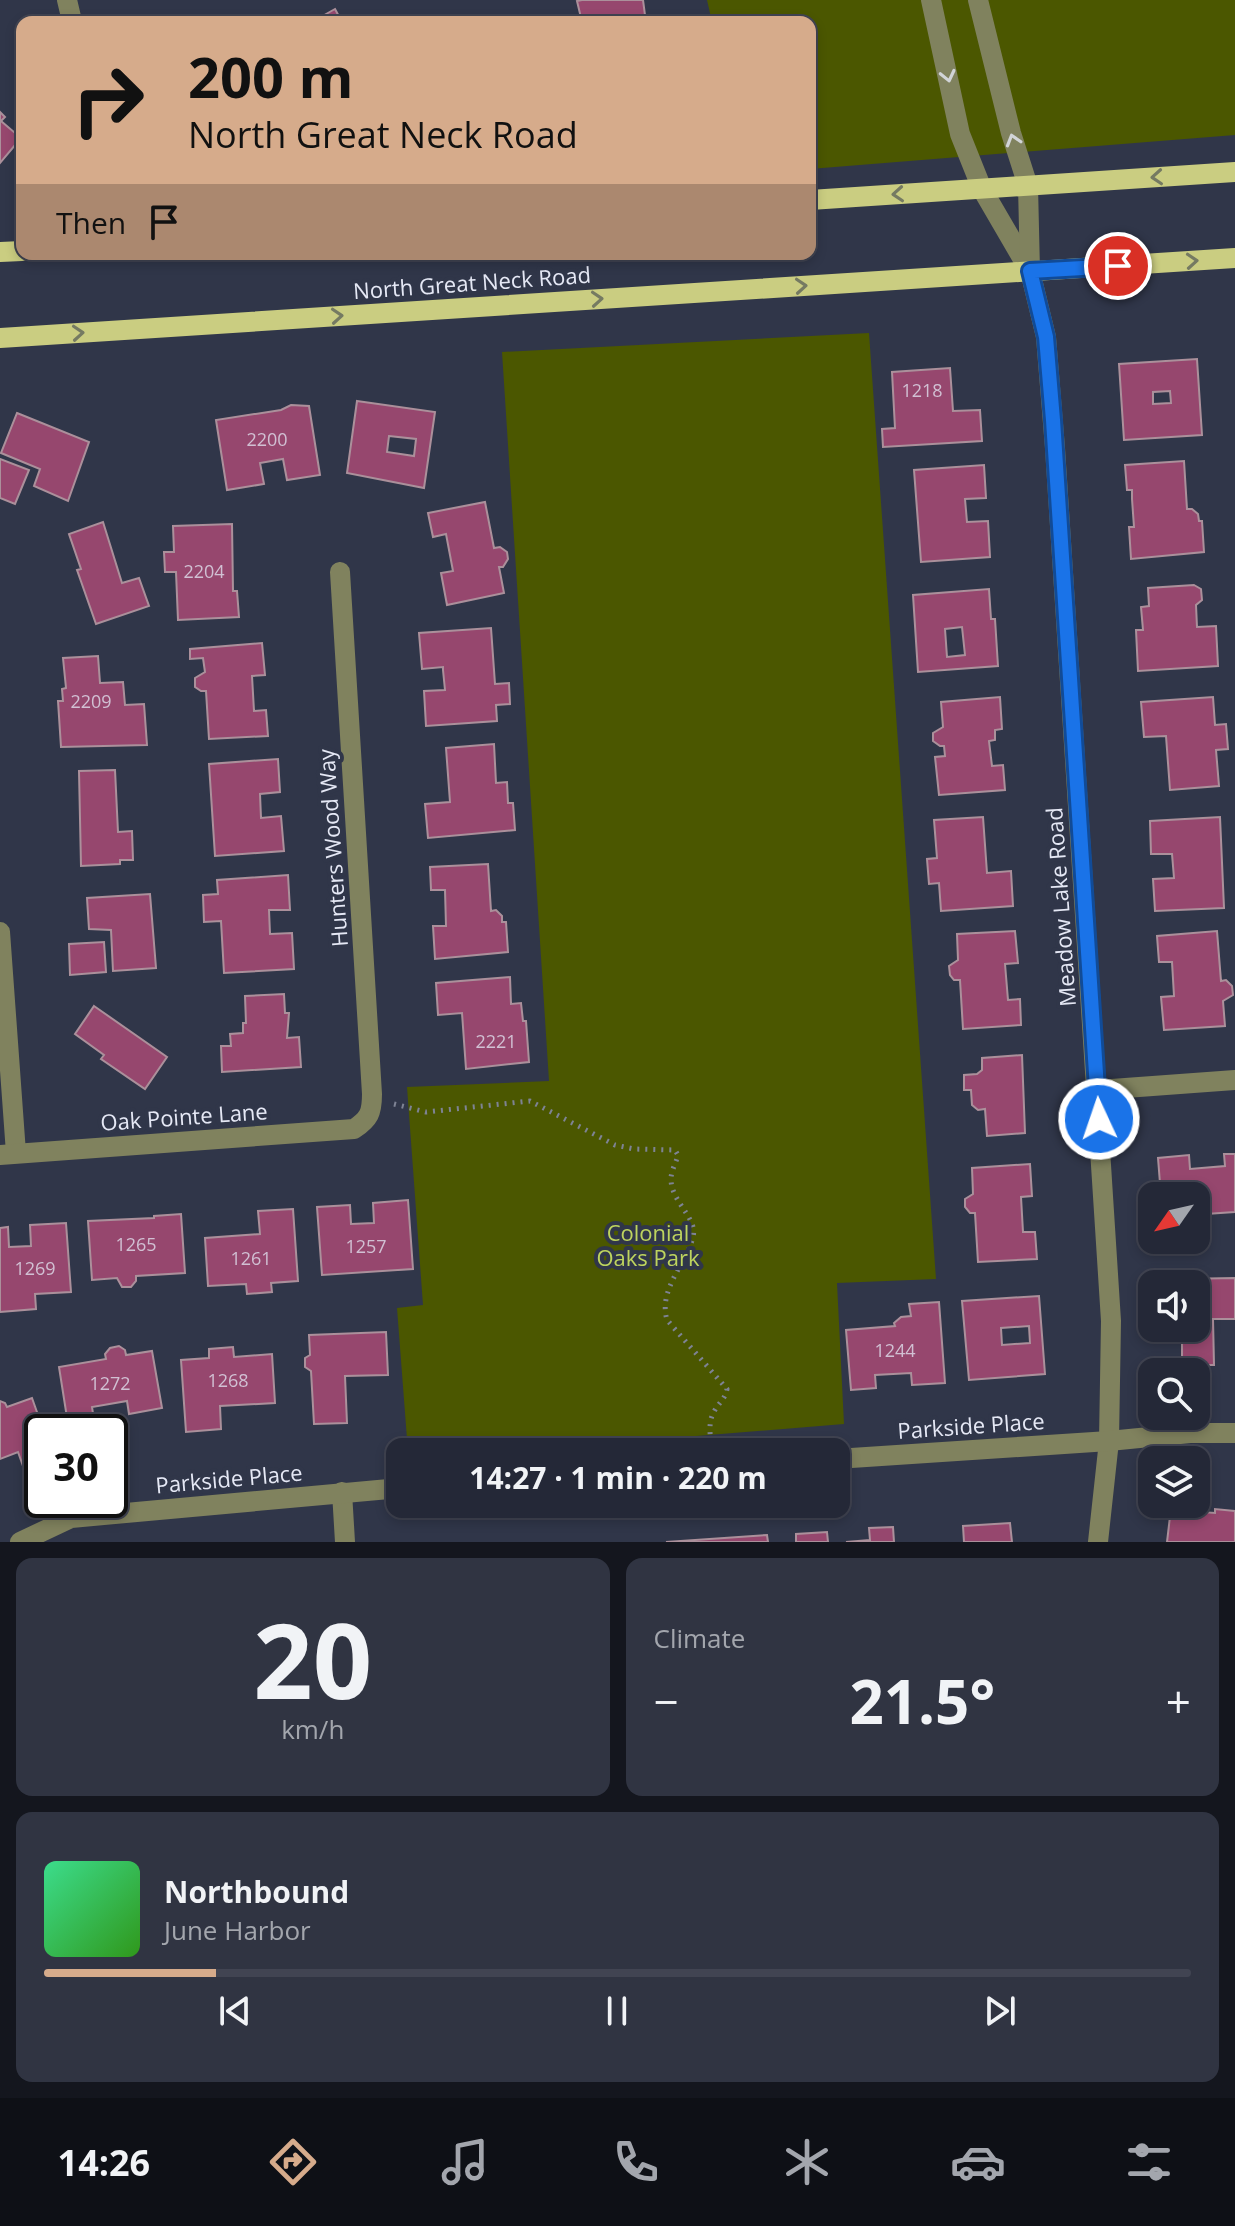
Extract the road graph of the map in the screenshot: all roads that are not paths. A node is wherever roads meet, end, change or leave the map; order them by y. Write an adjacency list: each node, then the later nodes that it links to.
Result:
1 (931, 0): 5 (street, one-way to 5)
2 (978, 0): 4 (street, one-way to 2)
3 (1235, 172): 4 (main road, one-way to 4)
4 (1028, 186): 5 (main road); 8 (street)
5 (982, 189): 6 (main road, one-way to 6); 8 (street)
6 (816, 200)
7 (1235, 258): 8 (main road, North Great Neck Road, one-way to 7)
8 (1030, 271): 9 (main road, North Great Neck Road, one-way to 8); 13 (street, Meadow Lake Road)
9 (0, 338)
10 (340, 572): 14 (street, Hunters Wood Way)
11 (0, 932): 15 (street)
12 (1235, 1080): 13 (street)
13 (1098, 1090): 17 (street, Meadow Lake Road)
14 (368, 1120): 15 (street, Oak Pointe Lane)
15 (8, 1154)
16 (1235, 1433): 17 (street, Parkside Place)
17 (1109, 1441): 18 (street, Parkside Place); 23 (street, Meadow Lake Road)
18 (850, 1458)
19 (386, 1489): 20 (street, Parkside Place)
20 (342, 1492): 21 (street, Parkside Place); 22 (street)
21 (20, 1542)
22 (345, 1542)
23 (1098, 1542)

